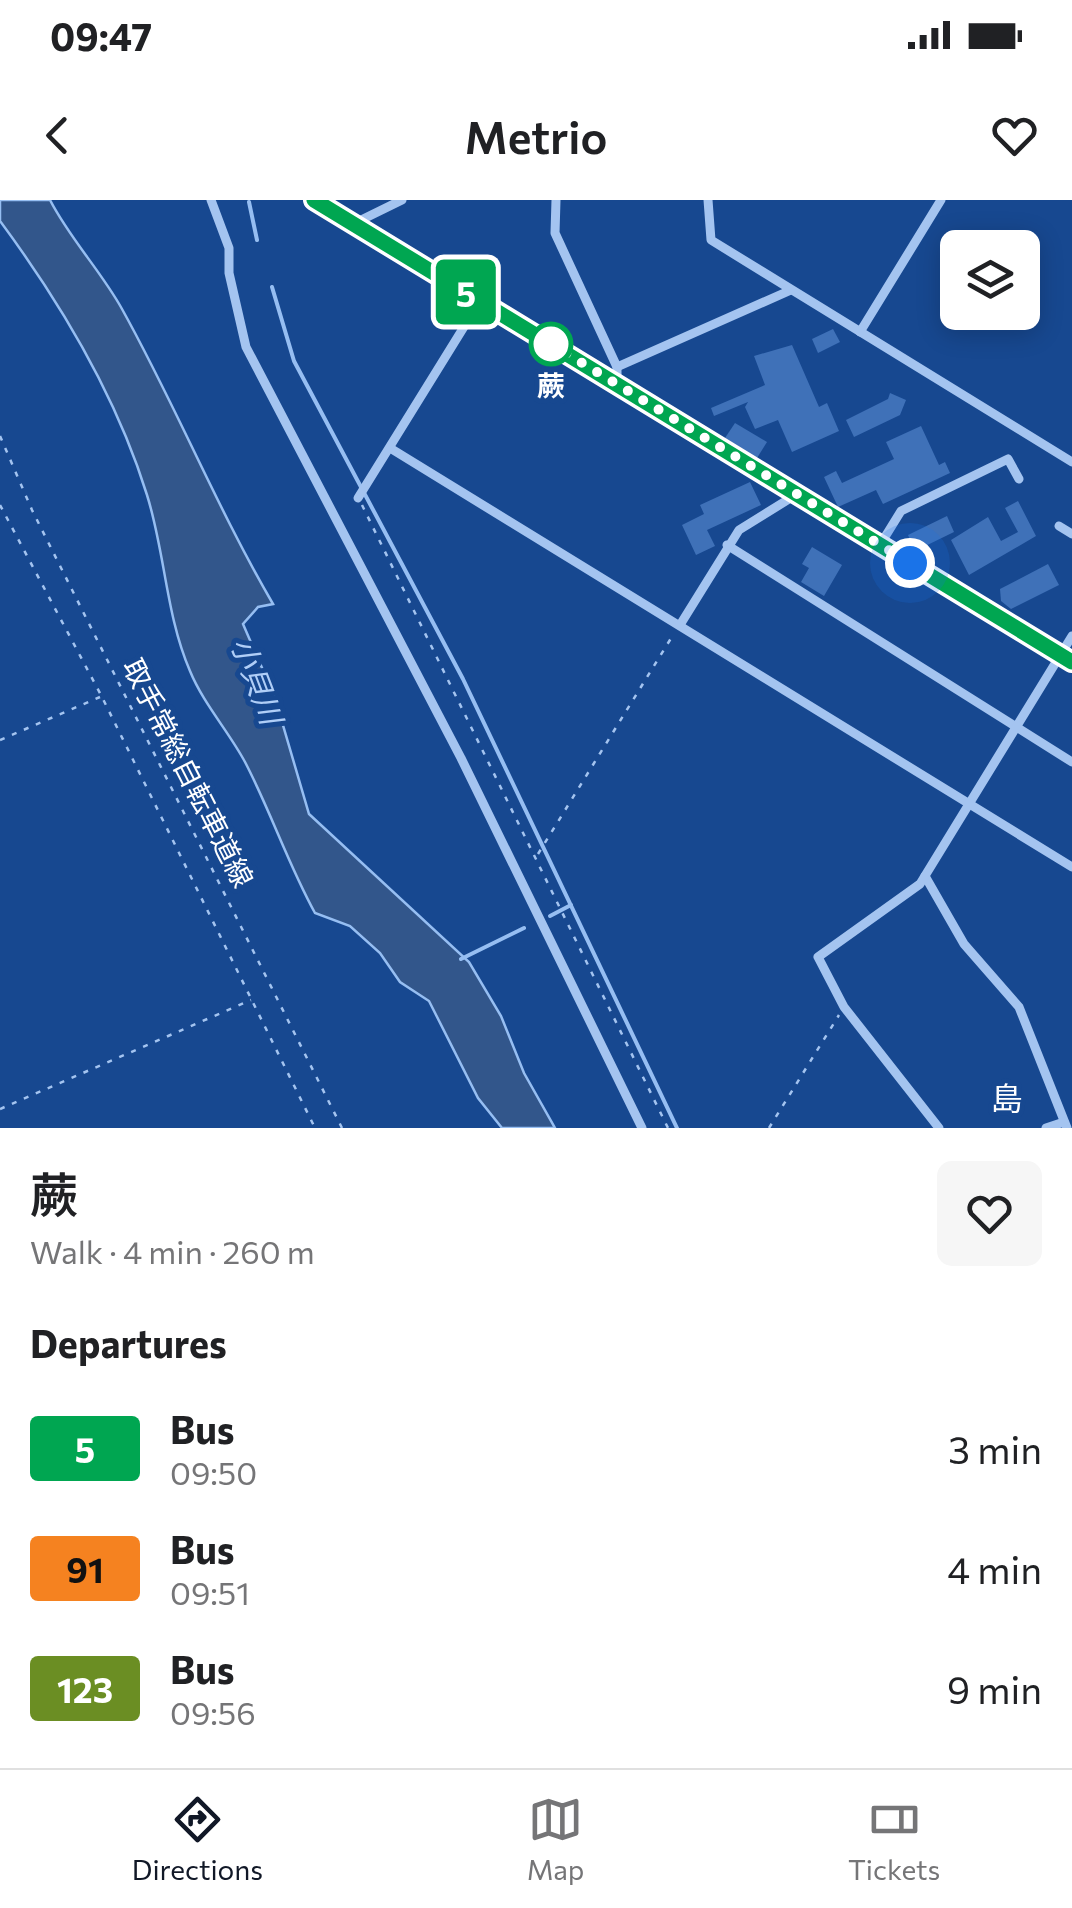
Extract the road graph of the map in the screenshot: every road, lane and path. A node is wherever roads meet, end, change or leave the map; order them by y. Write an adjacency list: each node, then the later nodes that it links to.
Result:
1 (211, 200): 41 (street)
2 (314, 200): 7 (main road)
3 (402, 200): 7 (street)
4 (556, 200): 11 (street)
5 (708, 200): 8 (street)
6 (942, 200): 10 (street)
7 (353, 224): 9 (main road)
8 (791, 290): 10 (street); 11 (street)
9 (480, 300): 12 (main road); 14 (street)
10 (860, 332): 15 (street)
11 (617, 367): 12 (street)
12 (617, 384): 18 (main road)
13 (0, 436): 40 (path, 取手常総自転車道線)
14 (390, 448): 17 (street); 24 (street)
15 (1072, 462)
16 (1018, 479): 23 (street)
17 (362, 492): 32 (path)
18 (797, 494): 22 (street); 23 (main road)
19 (0, 505): 27 (path)
20 (1059, 526): 21 (street)
21 (1072, 534)
22 (727, 545): 24 (street); 28 (street)
23 (880, 545): 26 (main road)
24 (680, 625): 31 (street); 32 (path)
25 (1072, 636): 26 (street)
26 (1066, 658): 28 (street)
27 (102, 697): 29 (path); 35 (path)
28 (1016, 727): 30 (street); 31 (street)
29 (0, 740)
30 (1072, 762)
31 (968, 803): 33 (street); 34 (street)
32 (537, 856): 42 (path)
33 (1072, 867)
34 (925, 876): 36 (street); 38 (street)
35 (254, 999): 37 (path); 39 (path)
36 (844, 1008): 43 (path); 44 (street)
37 (0, 1109)
38 (1065, 1125): 45 (street)
39 (316, 1128)
40 (342, 1128)
41 (642, 1128)
42 (668, 1128)
43 (768, 1128)
44 (939, 1128)
45 (1046, 1128)

